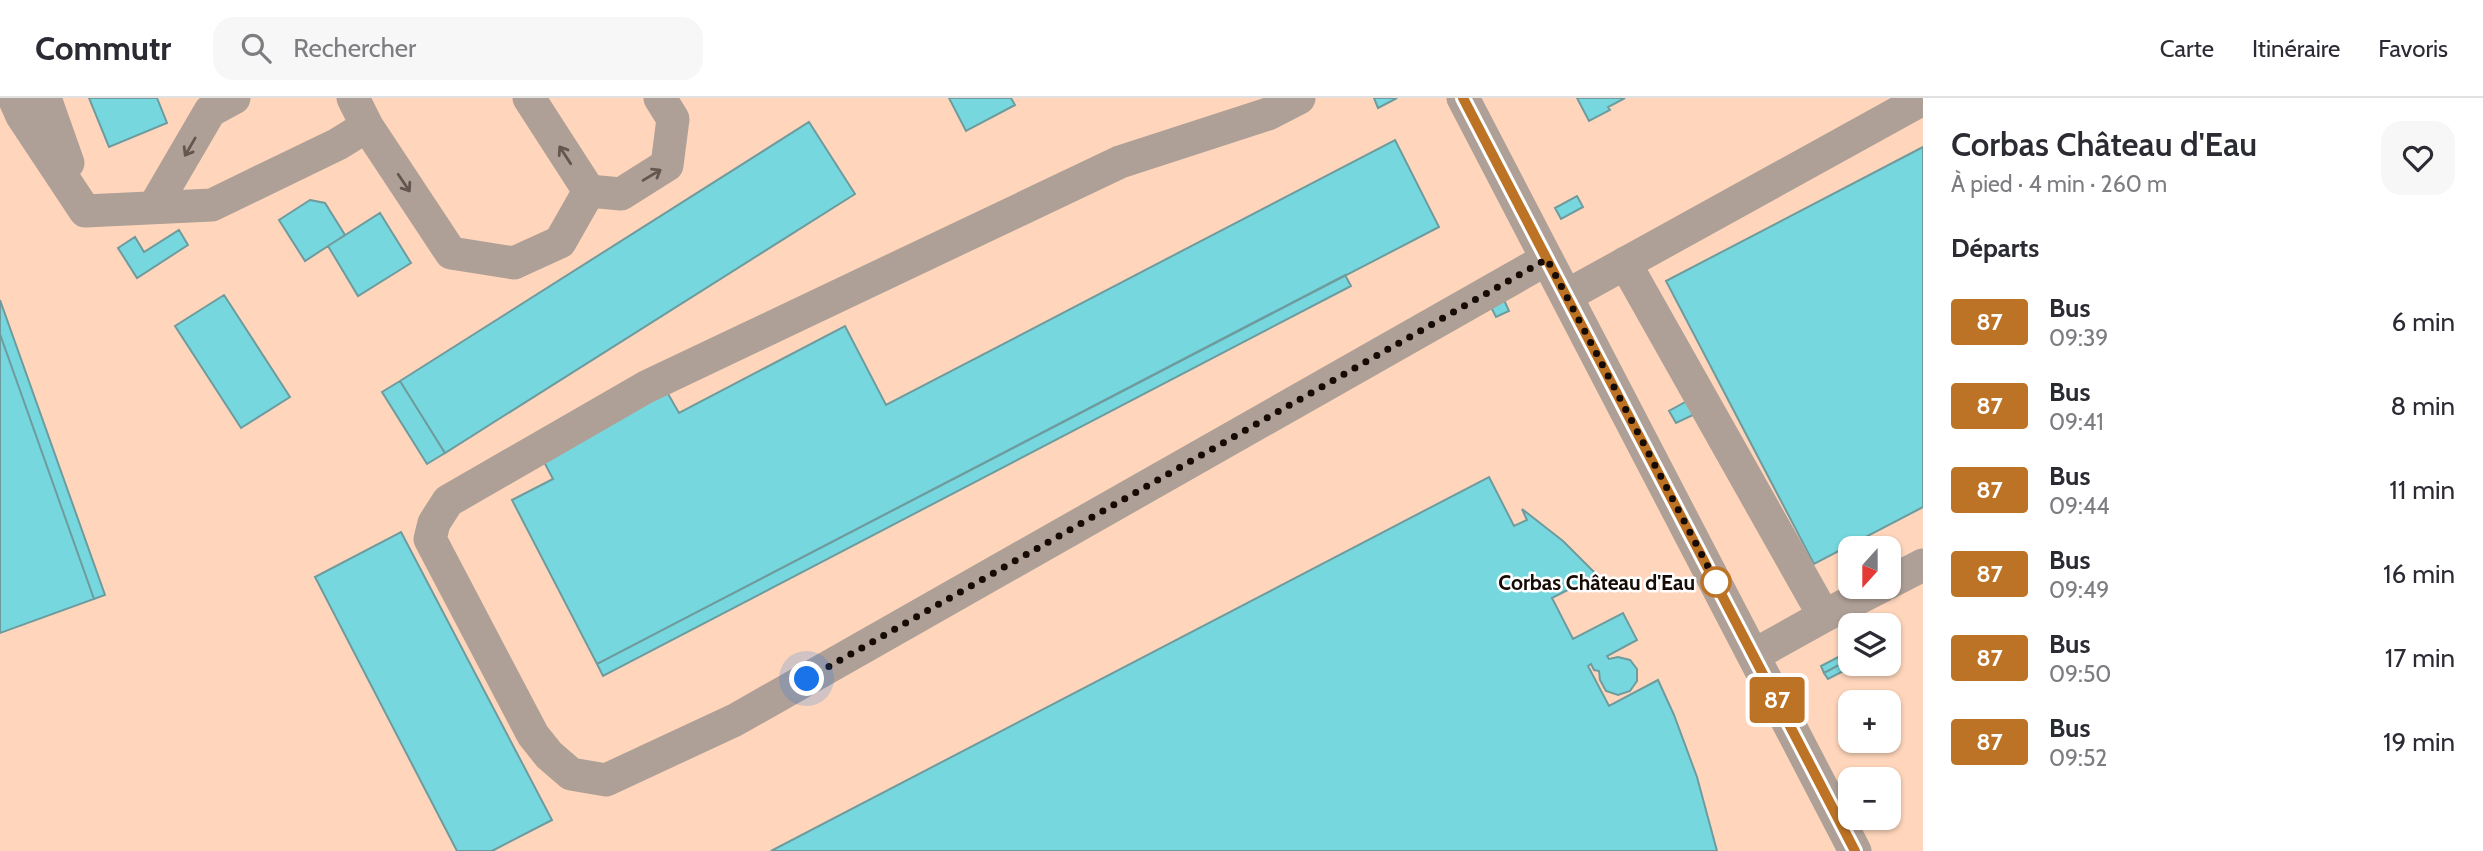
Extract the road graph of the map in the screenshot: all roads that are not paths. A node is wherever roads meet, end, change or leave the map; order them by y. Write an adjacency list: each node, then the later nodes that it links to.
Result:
1 (529, 98): 9 (street, one-way to 1)
2 (660, 98): 9 (street, one-way to 2)
3 (1299, 98): 11 (street)
4 (1463, 98): 11 (street)
5 (1923, 99): 12 (street)
6 (216, 102): 10 (street, one-way to 10)
7 (27, 104): 10 (street)
8 (360, 112): 9 (street, one-way to 9); 10 (street)
9 (589, 191)
10 (155, 207)
11 (1547, 259): 13 (street)
12 (1625, 263): 13 (street); 17 (street)
13 (1566, 296): 18 (street)
14 (1923, 565): 15 (street)
15 (1901, 576)
16 (1857, 599): 17 (street)
17 (1824, 616): 18 (street)
18 (1754, 655): 19 (street)
19 (1855, 851)

